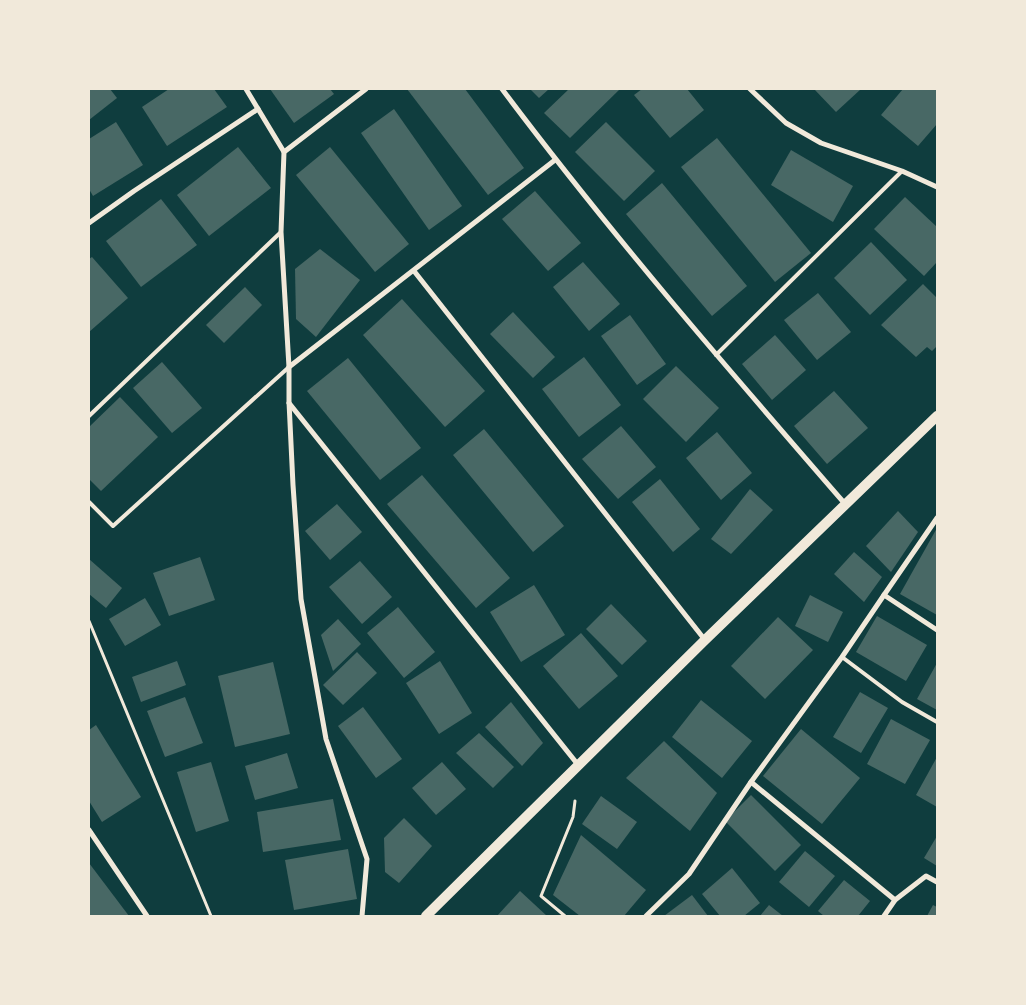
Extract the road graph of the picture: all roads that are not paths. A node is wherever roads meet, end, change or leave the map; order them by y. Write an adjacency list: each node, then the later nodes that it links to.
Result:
1 (246, 89): 5 (street)
2 (366, 89): 6 (street)
3 (502, 89): 7 (street)
4 (750, 89): 8 (street)
5 (258, 109): 6 (street); 10 (street)
6 (284, 152): 11 (street)
7 (555, 160): 12 (street); 13 (street)
8 (902, 171): 9 (street); 13 (lane)
9 (937, 188)
10 (89, 223)
11 (282, 232): 14 (street); 16 (lane)
12 (414, 271): 14 (street); 23 (street)
13 (716, 355): 19 (street)
14 (289, 367): 15 (street); 18 (lane)
15 (289, 402): 26 (street); 32 (street)
16 (89, 416)
17 (937, 416): 19 (main road)
18 (89, 502)
19 (846, 505): 23 (main road)
20 (937, 518): 21 (street)
21 (884, 595): 22 (street); 24 (street)
22 (937, 630)
23 (705, 640): 26 (main road)
24 (842, 657): 25 (lane); 27 (street)
25 (937, 722)
26 (579, 766): 33 (main road)
27 (751, 782): 30 (street); 34 (street)
28 (89, 830): 31 (street)
29 (937, 882): 30 (street)
30 (895, 900): 35 (street)
31 (147, 916)
32 (362, 916)
33 (426, 916)
34 (646, 916)
35 (884, 916)

